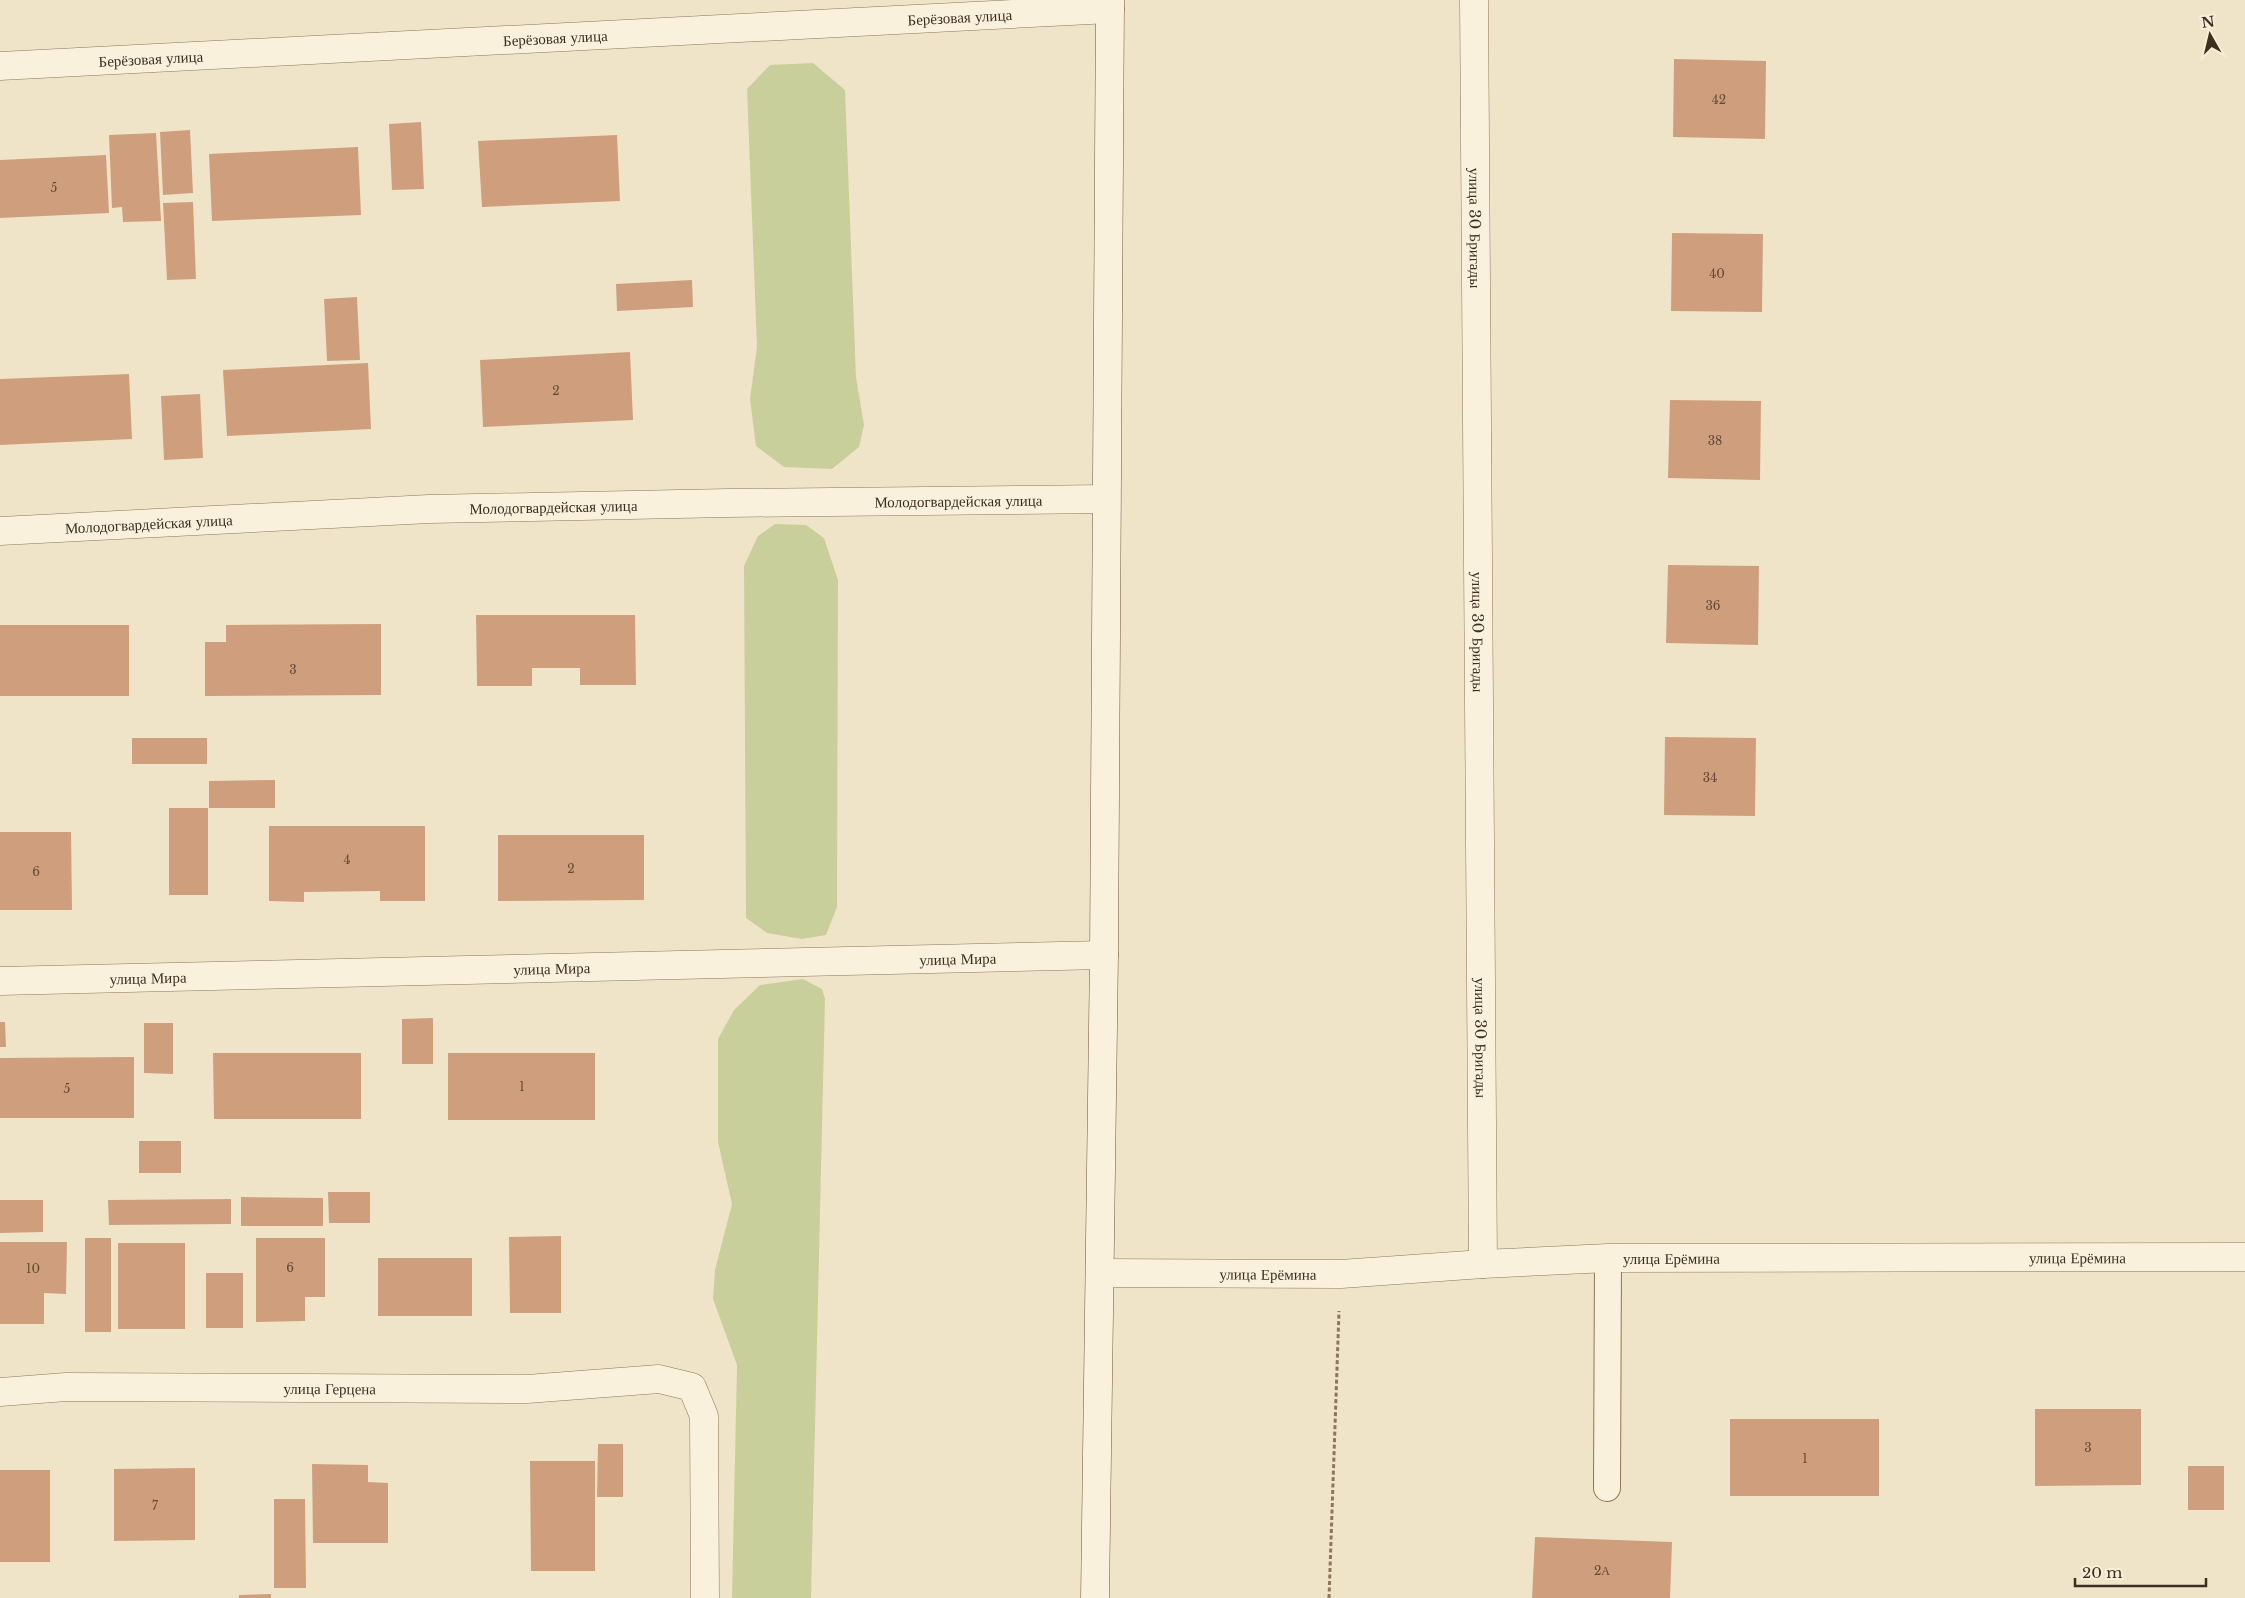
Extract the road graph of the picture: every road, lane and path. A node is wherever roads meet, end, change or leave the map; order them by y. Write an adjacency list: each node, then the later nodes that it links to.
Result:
1 (1474, 0): 10 (street, улица 30 Бригады)
2 (1110, 4): 3 (street, Берёзовая улица); 4 (street)
3 (0, 66)
4 (1106, 499): 5 (street, Молодогвардейская улица); 6 (street)
5 (0, 531)
6 (1104, 955): 7 (street, улица Мира); 11 (street)
7 (0, 981)
8 (2245, 1257): 9 (street, улица Ерёмина)
9 (1608, 1258): 10 (street, улица Ерёмина); 14 (lane)
10 (1483, 1264): 12 (street, улица Ерёмина)
11 (1100, 1273): 12 (street, улица Ерёмина); 16 (street)
12 (1341, 1274): 17 (path)
13 (0, 1392): 15 (street, улица Герцена)
14 (1607, 1488)
15 (705, 1598)
16 (1095, 1598)
17 (1328, 1598)

